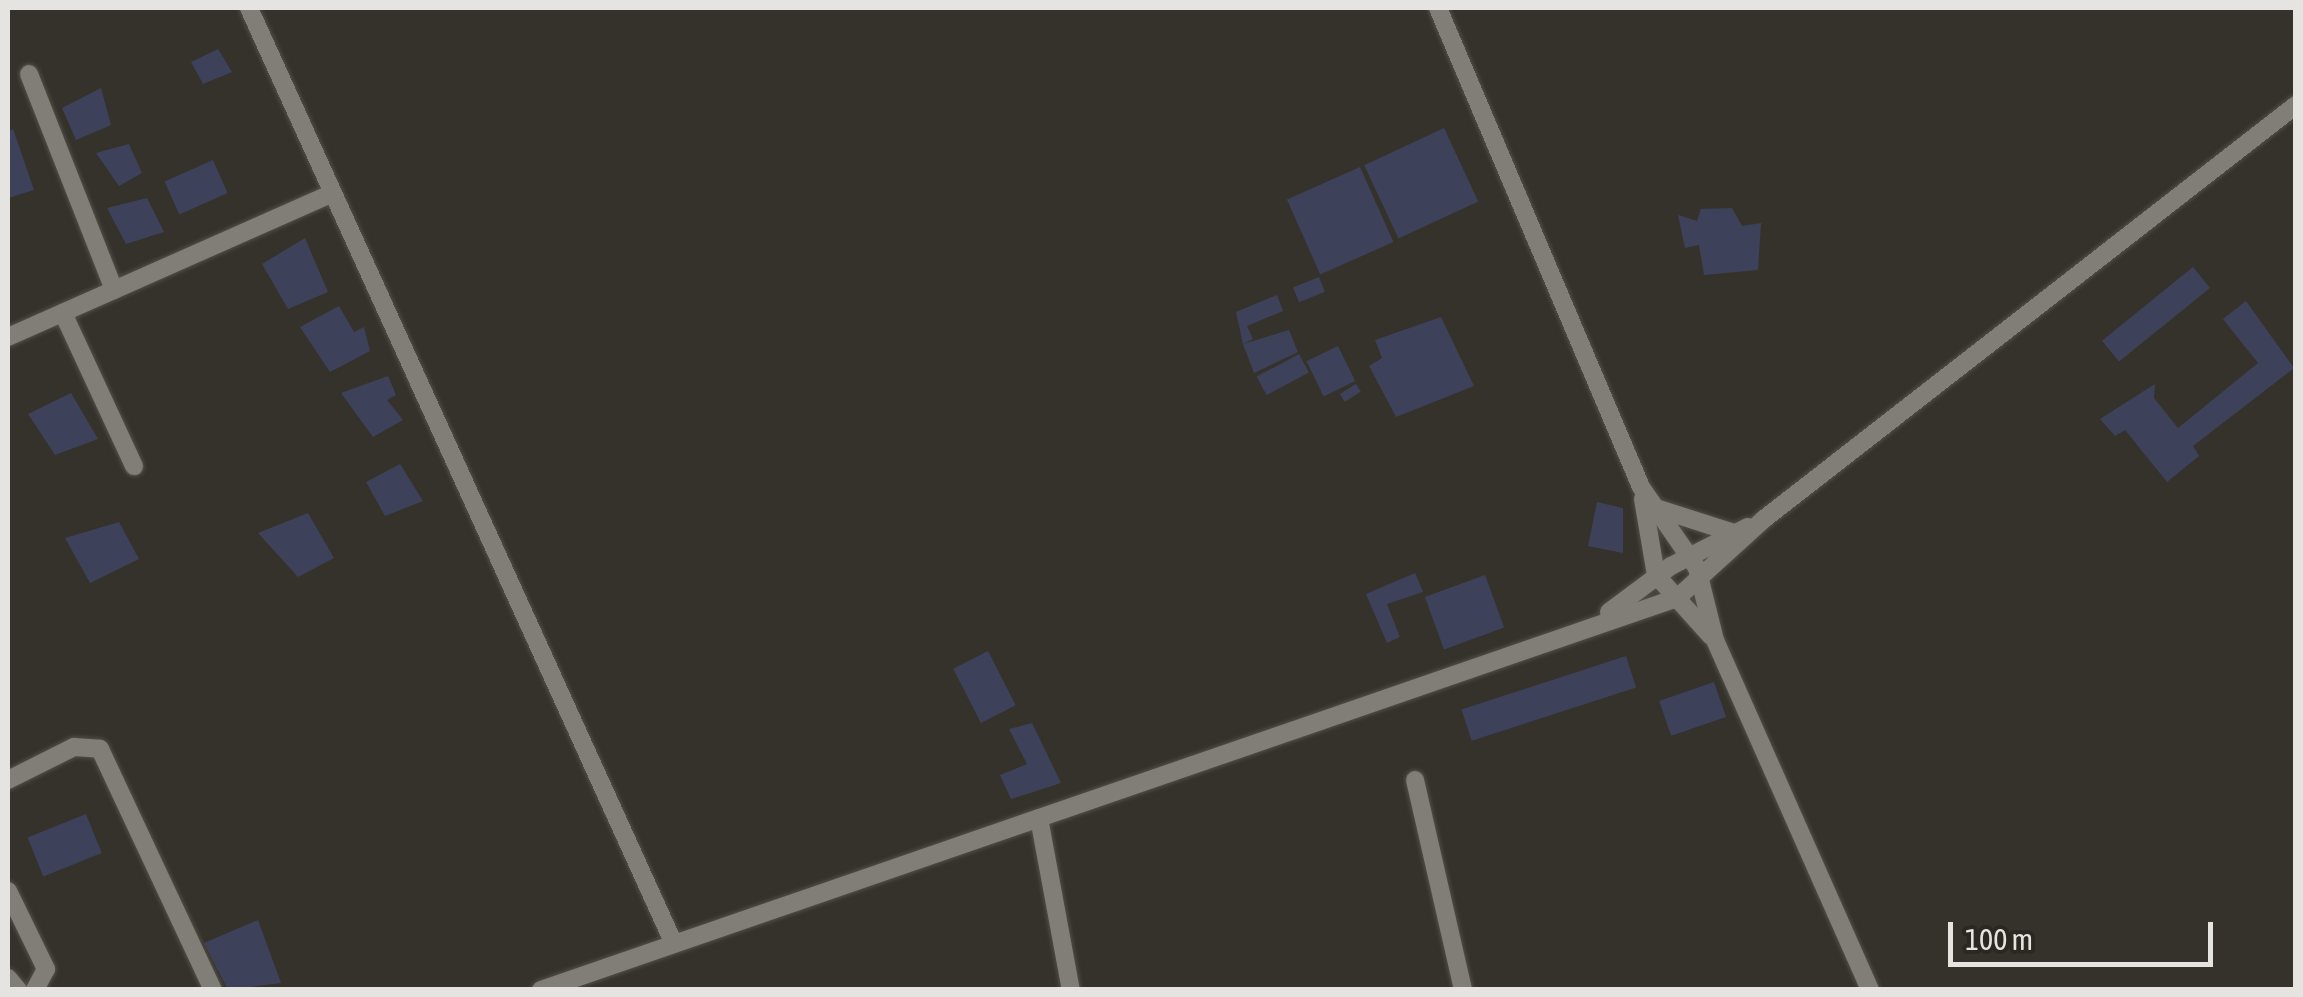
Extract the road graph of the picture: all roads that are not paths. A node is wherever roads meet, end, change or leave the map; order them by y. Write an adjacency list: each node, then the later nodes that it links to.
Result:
1 (250, 8): 5 (street)
2 (1438, 8): 10 (street)
3 (30, 74): 6 (street)
4 (2296, 105): 12 (street)
5 (333, 192): 6 (street); 24 (street)
6 (114, 290): 7 (street)
7 (62, 313): 8 (street); 9 (street)
8 (8, 338)
9 (134, 466)
10 (1641, 487): 11 (street); 15 (street)
11 (1650, 506): 13 (street); 14 (street)
12 (1764, 519): 13 (street); 16 (street)
13 (1742, 530): 14 (street)
14 (1689, 556): 15 (street); 16 (street)
15 (1656, 575): 17 (street); 18 (street)
16 (1700, 579): 17 (street); 19 (street)
17 (1678, 598): 18 (street); 19 (street)
18 (1605, 616): 22 (street)
19 (1715, 640): 32 (street)
20 (8, 780): 28 (street)
21 (1414, 780): 31 (street)
22 (1038, 818): 24 (street); 30 (street)
23 (8, 892): 27 (street)
24 (673, 942): 29 (street)
25 (8, 978): 26 (street)
26 (18, 990)
27 (35, 990)
28 (213, 990)
29 (541, 990)
30 (1070, 990)
31 (1463, 990)
32 (1870, 990)

